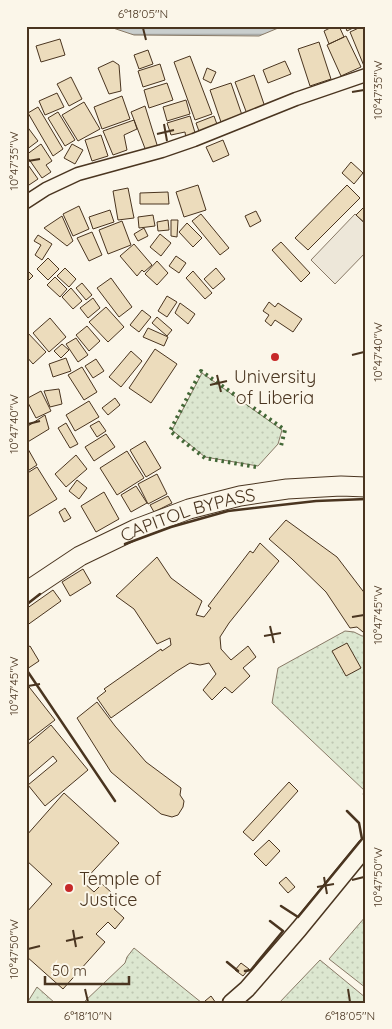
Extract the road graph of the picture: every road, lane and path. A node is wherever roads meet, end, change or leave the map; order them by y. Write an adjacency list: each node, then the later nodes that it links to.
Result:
1 (366, 75): 2 (street)
2 (26, 202)
3 (366, 487): 4 (highway, CAPITOL BYPASS)
4 (26, 592)
5 (366, 847): 6 (main road)
6 (231, 1003)

